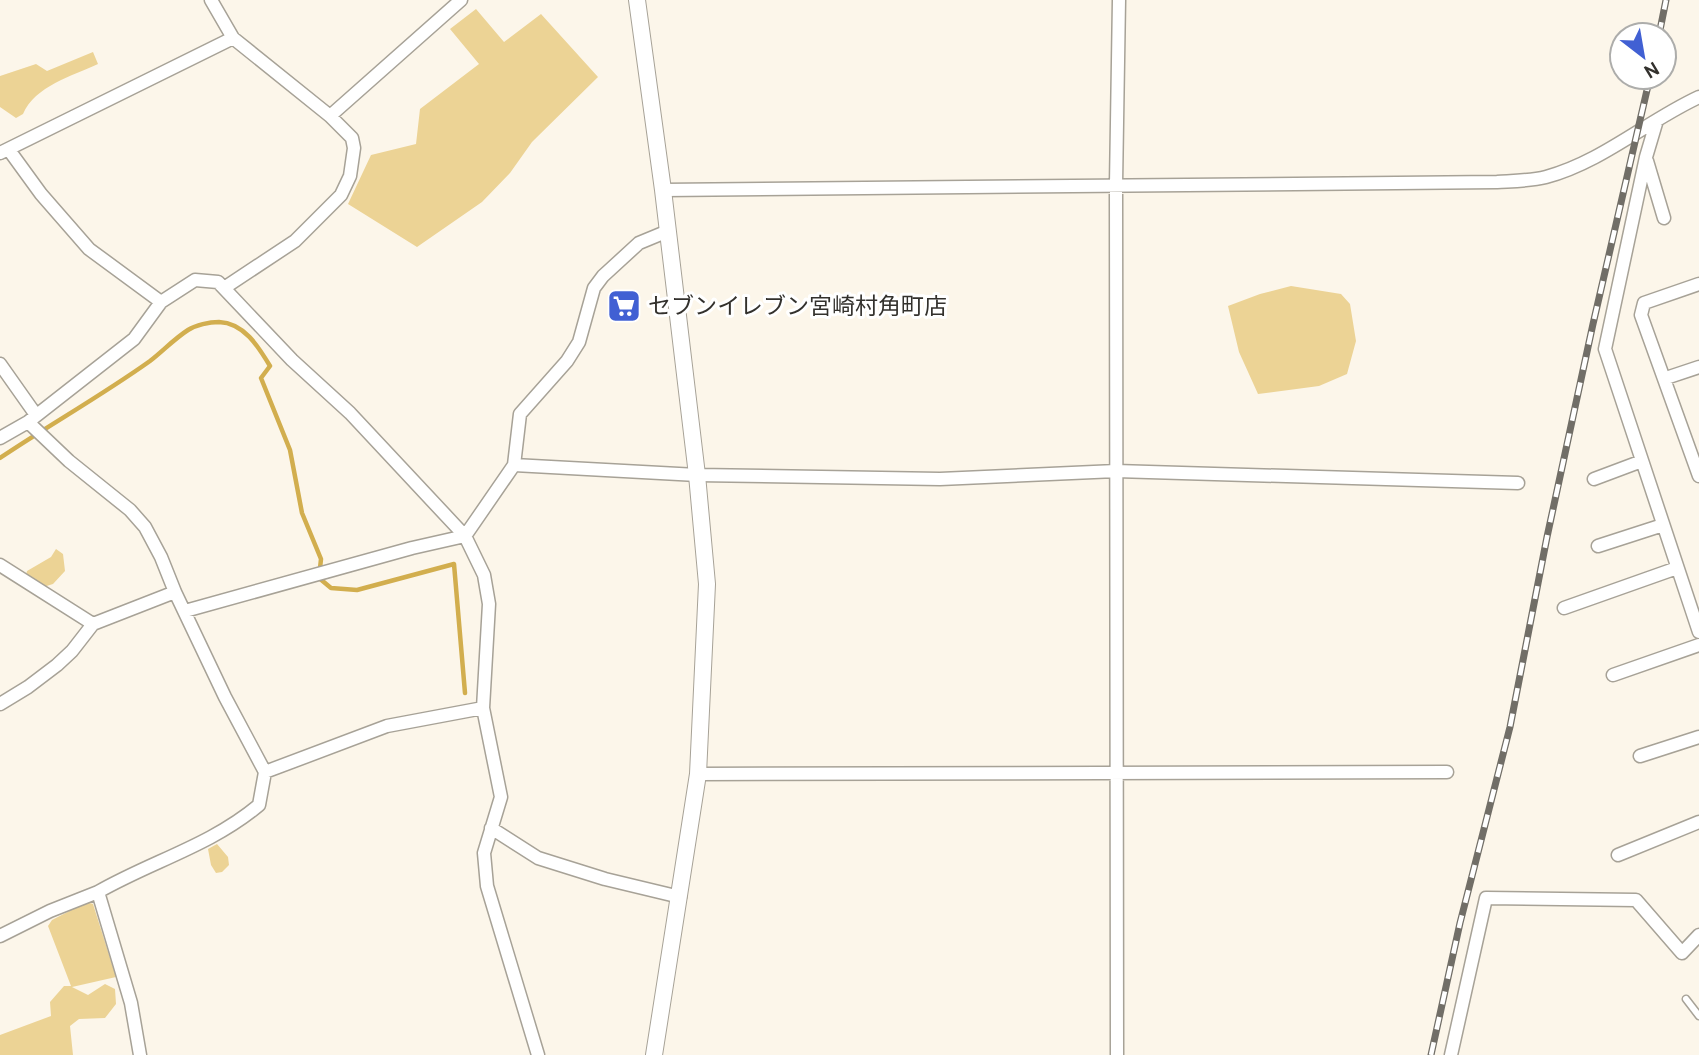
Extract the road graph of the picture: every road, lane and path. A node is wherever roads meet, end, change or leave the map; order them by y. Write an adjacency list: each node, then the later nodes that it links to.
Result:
1 (211, 0): 5 (street)
2 (461, 0): 7 (street)
3 (637, 0): 12 (street)
4 (1119, 0): 11 (street)
5 (233, 38): 7 (street); 9 (street)
6 (1699, 97): 8 (street)
7 (330, 116): 16 (street)
8 (1657, 120): 10 (street); 11 (street)
9 (5, 151): 17 (street)
10 (1646, 157): 13 (street); 24 (street)
11 (1116, 184): 12 (street); 26 (street)
12 (663, 190): 14 (street)
13 (1664, 218)
14 (667, 231): 25 (street); 27 (street)
15 (1699, 284): 20 (street)
16 (224, 288): 17 (street); 32 (street)
17 (161, 302): 21 (street)
18 (0, 363): 21 (street)
19 (1699, 367): 20 (street)
20 (1666, 378): 23 (street)
21 (32, 419): 22 (street); 36 (street)
22 (0, 438)
23 (1695, 451): 28 (street)
24 (1642, 461): 29 (street); 31 (street)
25 (514, 465): 27 (street); 32 (street)
26 (1116, 471): 27 (street); 30 (street); 48 (street)
27 (697, 475): 50 (street)
28 (1699, 476)
29 (1594, 479)
30 (1518, 483)
31 (1663, 525): 33 (street); 35 (street)
32 (465, 536): 38 (street); 44 (street)
33 (1598, 546)
34 (0, 565): 39 (street)
35 (1677, 568): 37 (street); 40 (street)
36 (174, 592): 38 (street); 39 (street)
37 (1564, 608)
38 (185, 611): 47 (street)
39 (93, 624): 43 (street)
40 (1699, 632)
41 (1699, 645): 42 (street)
42 (1613, 675)
43 (0, 704)
44 (482, 708): 47 (street); 52 (street)
45 (1699, 737): 46 (street)
46 (1640, 756)
47 (265, 772): 54 (street)
48 (1118, 772): 49 (street); 50 (street); 63 (street)
49 (1447, 772)
50 (698, 774): 55 (street)
51 (1699, 822): 53 (street)
52 (491, 828): 55 (street); 61 (street)
53 (1618, 855)
54 (98, 892): 57 (street); 60 (street)
55 (680, 897): 62 (street)
56 (1699, 935): 64 (street)
57 (0, 936)
58 (1686, 999): 59 (lane)
59 (1699, 1016)
60 (140, 1055)
61 (538, 1055)
62 (654, 1055)
63 (1117, 1055)
64 (1451, 1055)

